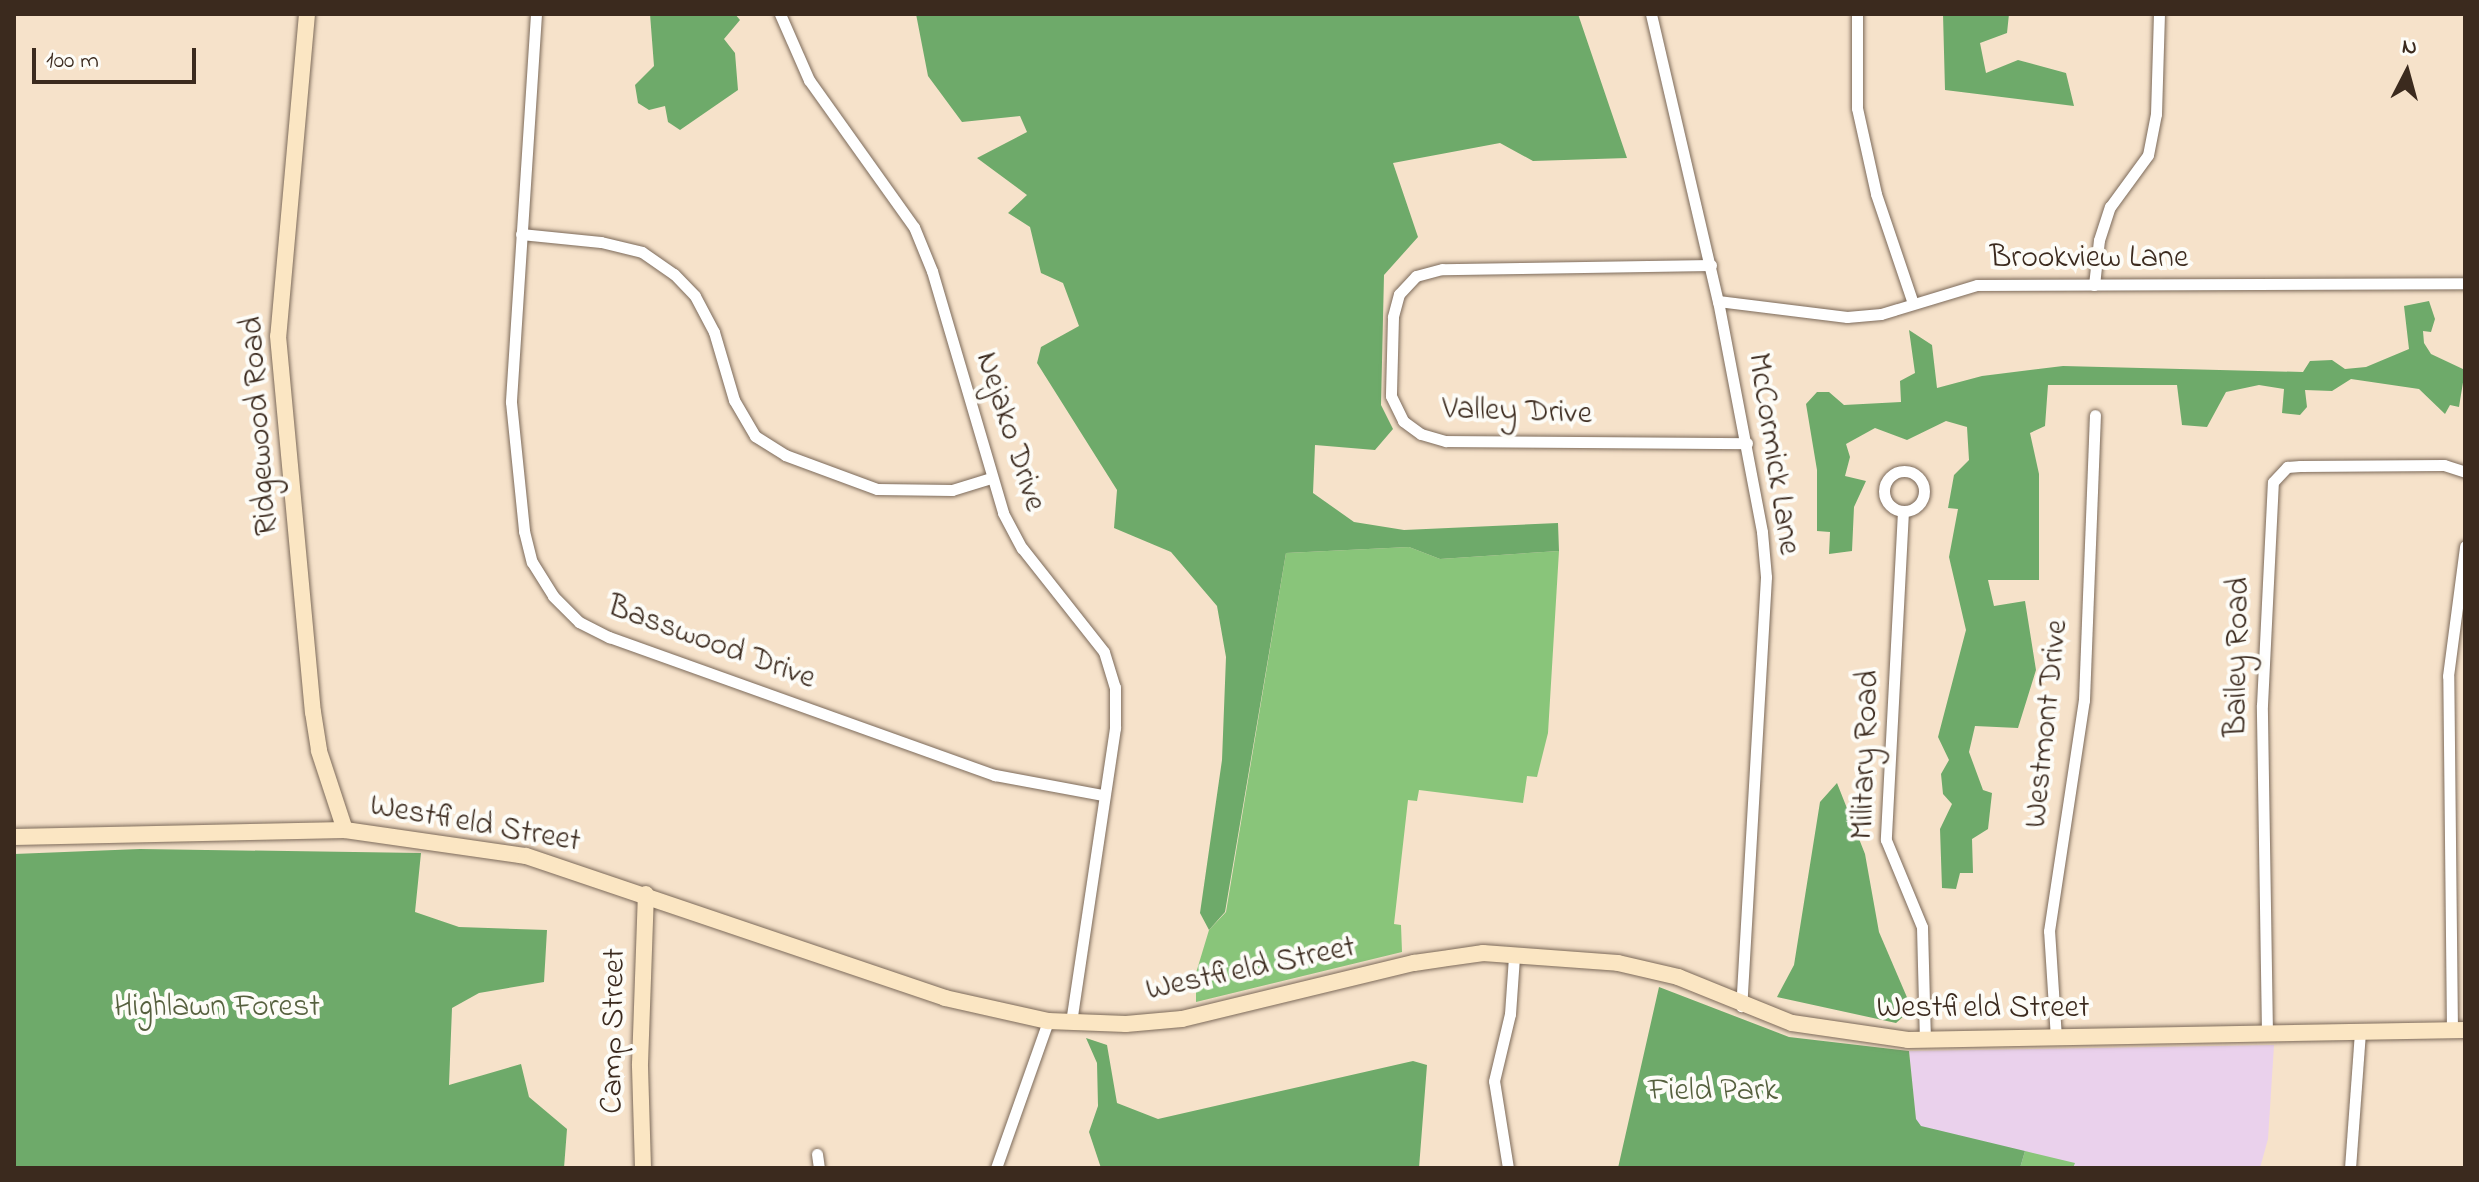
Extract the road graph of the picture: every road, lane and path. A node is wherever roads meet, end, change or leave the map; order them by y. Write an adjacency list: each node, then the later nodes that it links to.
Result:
1 (307, 14): 20 (main road, Ridgewood Road)
2 (536, 14): 7 (street, Basswood Drive)
3 (780, 14): 16 (street, Nejako Drive)
4 (1651, 14): 8 (street, McCormick Lane)
5 (1857, 14): 12 (street)
6 (2159, 14): 10 (street)
7 (521, 234): 16 (street); 19 (street, Basswood Drive)
8 (1711, 265): 11 (street, McCormick Lane); 14 (street, Valley Drive)
9 (2465, 283): 10 (street, Brookview Lane)
10 (2094, 285): 12 (street, Brookview Lane)
11 (1718, 301): 12 (street, Brookview Lane); 14 (street, McCormick Lane)
12 (1913, 303)
13 (2095, 415): 30 (street, Westmont Drive)
14 (1747, 443): 24 (street, McCormick Lane)
15 (2465, 472): 29 (street, Bailey Road)
16 (989, 479): 19 (street, Nejako Drive)
17 (1903, 511): 31 (street, Military Road)
18 (2465, 546): 27 (street)
19 (1103, 795): 26 (street, Nejako Drive)
20 (345, 830): 21 (main road, Westfield Street); 22 (main road, Westfield Street)
21 (14, 837)
22 (646, 894): 25 (main road, Westfield Street); 33 (main road, Camp Street)
23 (1514, 957): 24 (main road, Westfield Street); 26 (main road, Westfield Street); 36 (street)
24 (1741, 1006): 31 (main road, Westfield Street)
25 (1048, 1021): 26 (main road, Westfield Street); 35 (street)
26 (1071, 1022)
27 (2458, 1030): 28 (main road, Westfield Street)
28 (2360, 1032): 29 (main road, Westfield Street); 37 (street)
29 (2267, 1034): 30 (main road, Westfield Street)
30 (2056, 1038): 31 (main road, Westfield Street)
31 (1925, 1041)
32 (817, 1154): 34 (street)
33 (643, 1168)
34 (819, 1168)
35 (996, 1168)
36 (1508, 1168)
37 (2350, 1168)

